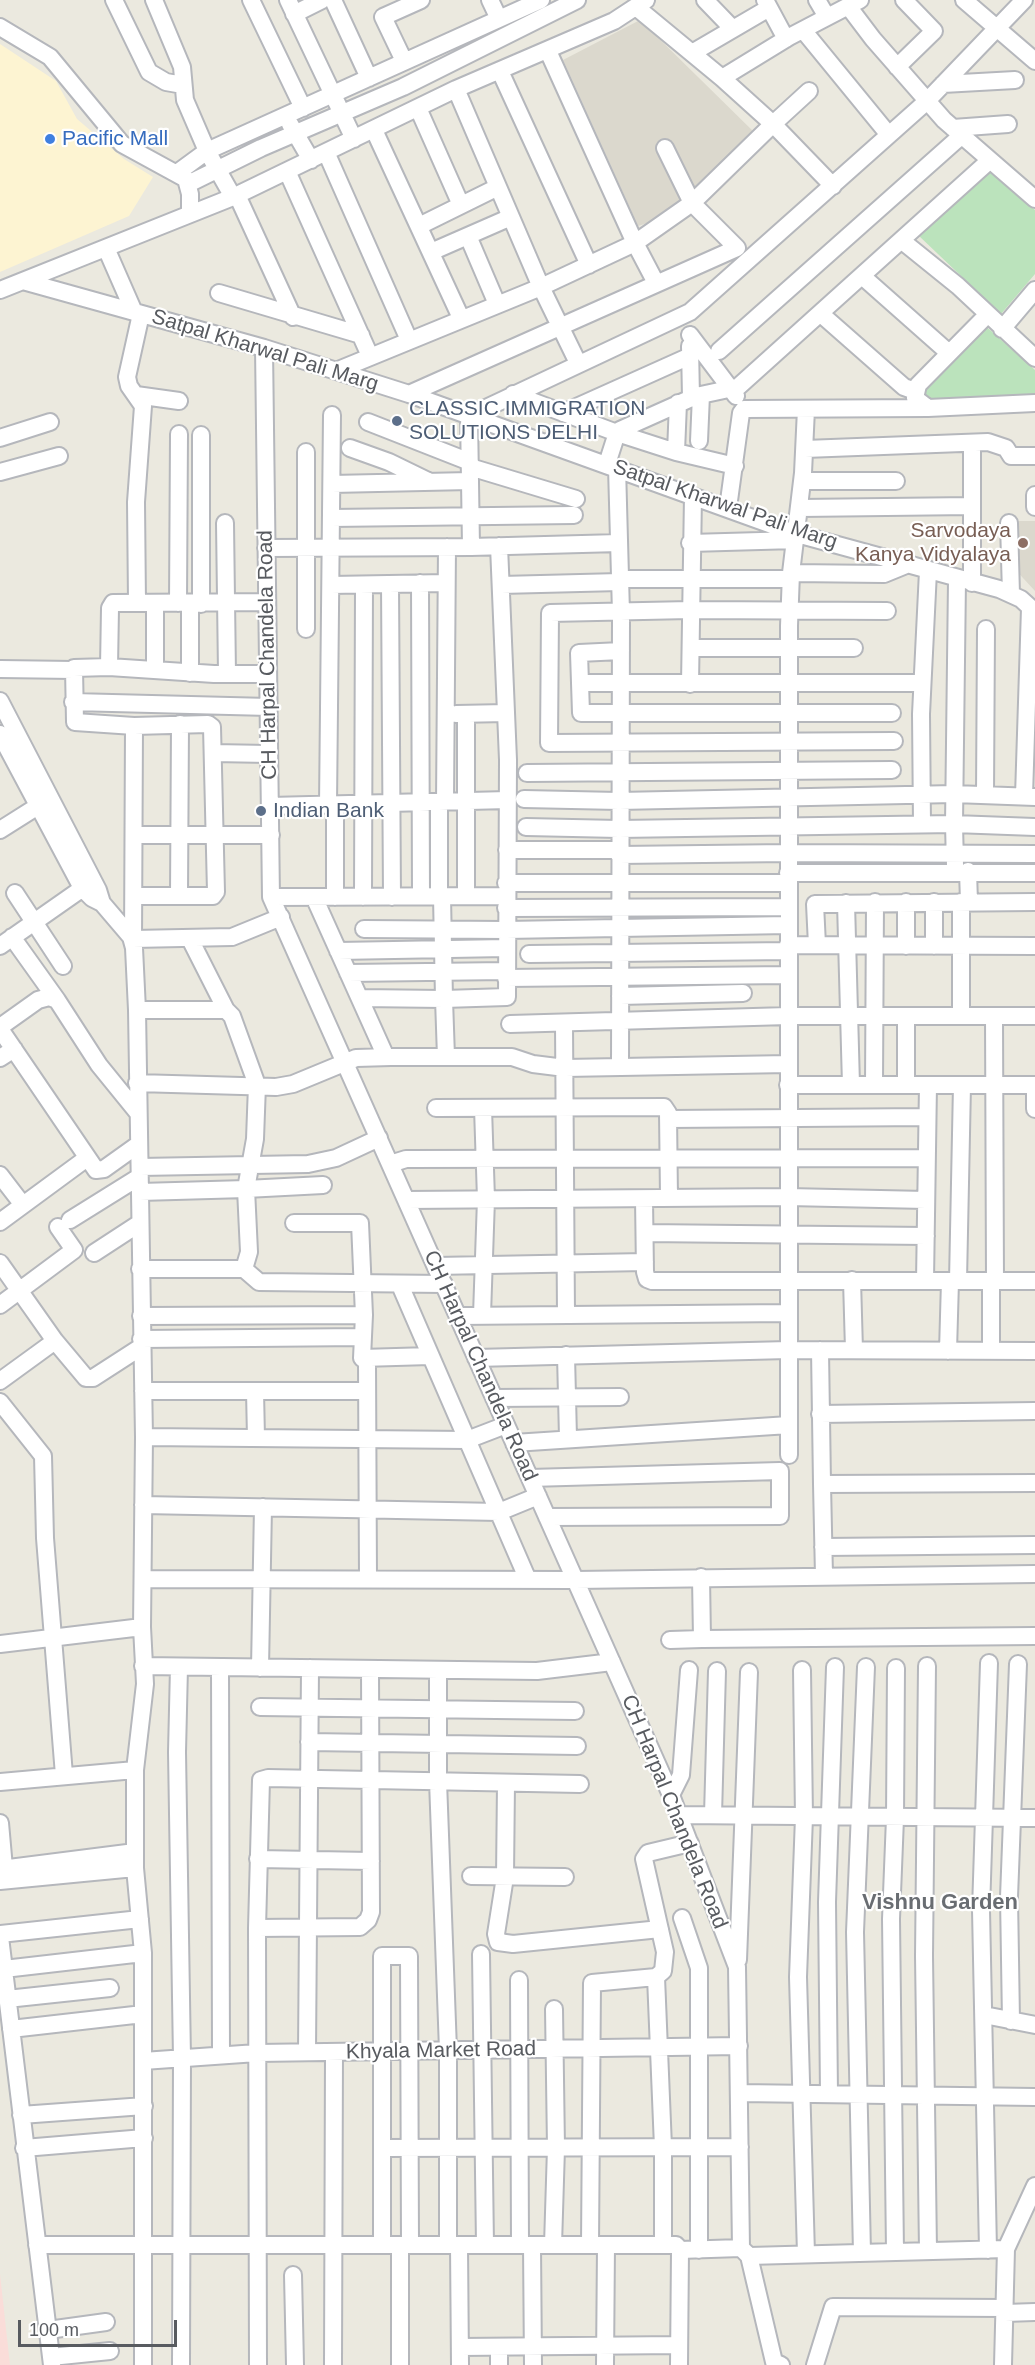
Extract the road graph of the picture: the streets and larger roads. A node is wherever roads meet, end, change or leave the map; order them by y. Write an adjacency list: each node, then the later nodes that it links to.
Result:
1 (114, 0): 36 (street)
2 (154, 0): 36 (street)
3 (251, 0): 41 (street)
4 (322, 0): 18 (street)
5 (333, 0): 32 (street)
6 (421, 0): 28 (street)
7 (490, 0): 20 (street)
8 (577, 0): 43 (street)
9 (705, 0): 22 (street)
10 (817, 0): 19 (street)
11 (904, 0): 30 (street)
12 (964, 0): 23 (street)
13 (1024, 0): 23 (street)
14 (538, 1): 20 (street)
15 (854, 3): 19 (street); 30 (street)
16 (641, 4): 26 (street); 27 (street)
17 (767, 4): 22 (street); 25 (street)
18 (291, 7): 39 (street)
19 (827, 17): 24 (street)
20 (499, 19): 28 (street)
21 (0, 27): 59 (street)
22 (732, 28): 27 (street)
23 (997, 29): 29 (street); 35 (street)
24 (803, 30): 25 (street); 50 (street)
25 (786, 39): 33 (street)
26 (548, 51): 31 (street); 71 (street)
27 (692, 53): 33 (street)
28 (404, 61): 32 (street)
29 (1035, 61)
30 (897, 67): 40 (street)
31 (500, 71): 37 (street); 74 (street)
32 (369, 78): 39 (street)
33 (722, 78): 45 (street)
34 (1015, 80): 35 (street)
35 (943, 84): 40 (street)
36 (183, 85): 53 (street)
37 (456, 89): 42 (street); 61 (street)
38 (809, 91): 45 (street)
39 (334, 94): 41 (street); 43 (street)
40 (926, 102): 48 (street); 50 (street)
41 (303, 108): 44 (street)
42 (418, 108): 47 (street); 65 (street)
43 (342, 113): 49 (street); 51 (street)
44 (286, 116): 49 (street); 53 (street)
45 (773, 124): 60 (street); 64 (street)
46 (1008, 124): 48 (street)
47 (374, 129): 51 (street); 68 (street)
48 (957, 132): 56 (street); 95 (street)
49 (296, 134): 55 (street); 57 (street)
50 (889, 135): 60 (street)
51 (354, 140): 54 (street)
52 (665, 148): 64 (street)
53 (207, 151): 57 (street); 59 (street)
54 (326, 153): 55 (street); 93 (street)
55 (310, 160): 58 (street)
56 (989, 160): 63 (street); 70 (street)
57 (217, 169): 59 (street); 62 (street)
58 (286, 171): 62 (street); 91 (street)
59 (183, 179): 66 (street)
60 (832, 186): 83 (street)
61 (498, 187): 65 (street); 67 (street)
62 (235, 196): 66 (street); 87 (street)
63 (1035, 199)
64 (692, 203): 71 (street); 77 (street)
65 (461, 205): 68 (street)
66 (190, 214): 72 (street)
67 (511, 217): 69 (street); 78 (street)
68 (419, 226): 73 (street)
69 (468, 236): 73 (street); 82 (street)
70 (901, 240): 75 (street); 86 (street)
71 (635, 243): 74 (street); 77 (street)
72 (106, 248): 76 (street); 84 (street)
73 (431, 252): 88 (street)
74 (588, 265): 78 (street)
75 (862, 276): 85 (street); 96 (street)
76 (23, 281): 79 (street); 84 (street, Satpal Kharwal Pali Marg)
77 (656, 283): 89 (street)
78 (541, 287): 82 (street); 89 (street)
79 (0, 290)
80 (1035, 290): 90 (street)
81 (219, 293): 87 (street)
82 (497, 304): 88 (street)
83 (690, 312): 92 (street); 100 (street)
84 (138, 313): 94 (street, Satpal Kharwal Pali Marg); 104 (street)
85 (821, 314): 102 (street); 103 (street)
86 (987, 315): 90 (street); 96 (street)
87 (293, 316): 91 (street)
88 (461, 318): 93 (street)
89 (560, 328): 100 (street); 105 (street)
90 (1002, 330): 99 (street)
91 (361, 335): 97 (street)
92 (690, 335): 98 (street); 102 (street)
93 (409, 340): 97 (street)
94 (264, 348): 101 (street, Satpal Kharwal Pali Marg); 156 (street, CH Harpal Chandela Road)
95 (719, 351)
96 (949, 353): 103 (street)
97 (370, 356): 101 (street)
98 (690, 356): 107 (street); 113 (street)
99 (1035, 358)
100 (578, 363): 106 (street)
101 (336, 371): 105 (street, Satpal Kharwal Pali Marg)
102 (732, 390): 107 (street); 112 (street)
103 (915, 391): 110 (street)
104 (136, 394): 108 (street); 171 (street)
105 (409, 394): 115 (street, Satpal Kharwal Pali Marg)
106 (513, 394): 113 (street); 115 (street)
107 (690, 398): 118 (street); 122 (street); 127 (street)
108 (179, 401)
109 (1035, 403): 110 (street)
110 (928, 408): 111 (street)
111 (806, 409): 112 (street); 125 (street)
112 (744, 410): 131 (street)
113 (563, 413): 118 (street)
114 (333, 415): 137 (street)
115 (469, 416): 130 (street, Satpal Kharwal Pali Marg); 132 (street)
116 (50, 422): 121 (street)
117 (368, 422): 132 (street)
118 (617, 433): 127 (street); 130 (street)
119 (179, 434): 174 (street)
120 (201, 435): 174 (street)
121 (0, 438)
122 (699, 441)
123 (972, 442): 125 (street); 129 (street); 140 (street)
124 (350, 448): 136 (street)
125 (805, 449): 134 (street)
126 (306, 452): 151 (street)
127 (676, 452): 131 (street)
128 (59, 456): 133 (street)
129 (1035, 456)
130 (612, 466): 139 (street, Satpal Kharwal Pali Marg); 149 (street)
131 (735, 466): 142 (street)
132 (470, 470): 136 (street); 144 (street); 144 (street)
133 (0, 472)
134 (802, 481): 135 (street); 143 (street)
135 (896, 481)
136 (429, 482): 137 (street)
137 (332, 484): 145 (street)
138 (1035, 495): 141 (street)
139 (693, 496): 142 (street, Satpal Kharwal Pali Marg); 150 (street)
140 (972, 506): 143 (street); 162 (street)
141 (1035, 507)
142 (728, 508): 148 (street, Satpal Kharwal Pali Marg)
143 (800, 508): 148 (street)
144 (471, 517): 145 (street); 155 (street)
145 (331, 518): 152 (street)
146 (225, 523): 173 (street)
147 (1009, 523): 169 (street)
148 (796, 537): 150 (street); 157 (street, Satpal Kharwal Pali Marg); 159 (street)
149 (619, 543): 153 (street); 161 (street)
150 (690, 543): 160 (street)
151 (307, 546): 152 (street); 156 (street); 180 (street)
152 (333, 546): 154 (street); 166 (street)
153 (499, 546): 155 (street); 168 (street)
154 (447, 547): 155 (street); 163 (street)
155 (471, 547)
156 (266, 548): 170 (street, CH Harpal Chandela Road)
157 (906, 565): 158 (street, Satpal Kharwal Pali Marg); 159 (street)
158 (928, 572): 162 (street, Satpal Kharwal Pali Marg); 194 (street)
159 (791, 576): 160 (street); 176 (street)
160 (690, 579): 161 (street); 175 (street)
161 (620, 581): 168 (street); 179 (street)
162 (965, 582): 169 (street, Satpal Kharwal Pali Marg); 221 (street)
163 (446, 583): 165 (street); 204 (street)
164 (390, 584): 165 (street); 167 (street); 231 (street)
165 (420, 584): 229 (street)
166 (331, 585): 167 (street); 232 (street)
167 (364, 585): 230 (street)
168 (501, 585): 201 (street)
169 (1011, 594): 177 (street, Satpal Kharwal Pali Marg)
170 (267, 602): 173 (street); 192 (street, CH Harpal Chandela Road)
171 (137, 603): 172 (street); 186 (street)
172 (155, 603): 174 (street); 189 (street)
173 (226, 603): 174 (street); 191 (street)
174 (190, 604): 190 (street)
175 (690, 610): 176 (street); 179 (street); 182 (street)
176 (790, 610): 178 (street); 183 (street)
177 (1033, 610): 223 (street)
178 (887, 611)
179 (621, 613): 185 (street); 212 (street)
180 (306, 629)
181 (986, 629): 222 (street)
182 (691, 648): 183 (street); 196 (street)
183 (789, 648): 184 (street); 197 (street)
184 (854, 648)
185 (621, 651): 193 (street); 195 (street)
186 (108, 667): 188 (street); 189 (street)
187 (0, 669): 188 (street)
188 (74, 670): 199 (street)
189 (155, 670): 190 (street)
190 (190, 673): 191 (street)
191 (227, 674): 192 (street)
192 (268, 674): 200 (street, CH Harpal Chandela Road)
193 (580, 683): 195 (street); 202 (street)
194 (922, 683): 197 (street); 220 (street)
195 (621, 684): 196 (street); 202 (street)
196 (690, 684): 197 (street)
197 (789, 684): 206 (street)
198 (0, 701): 255 (street)
199 (73, 702): 200 (street); 208 (street)
200 (269, 707): 214 (street, CH Harpal Chandela Road)
201 (506, 713): 205 (street); 225 (street)
202 (620, 713): 206 (street); 212 (street)
203 (892, 713): 206 (street)
204 (444, 714): 205 (street); 227 (street)
205 (466, 714): 228 (street)
206 (789, 715): 211 (street)
207 (180, 724): 208 (street); 213 (street); 243 (street)
208 (134, 726): 242 (street)
209 (0, 734): 215 (street)
210 (894, 741): 211 (street)
211 (789, 742): 212 (street); 217 (street)
212 (620, 744): 219 (street)
213 (213, 753): 214 (street); 245 (street)
214 (269, 753): 234 (street, CH Harpal Chandela Road)
215 (6, 760): 233 (street)
216 (892, 770): 217 (street)
217 (789, 772): 219 (street); 224 (street)
218 (527, 773): 219 (street)
219 (620, 773): 226 (street)
220 (921, 794): 221 (street); 224 (street); 235 (street)
221 (954, 794): 222 (street); 236 (street)
222 (985, 795): 223 (street)
223 (1029, 796)
224 (789, 797): 226 (street); 238 (street)
225 (516, 799): 226 (street); 228 (street); 246 (street)
226 (619, 801): 240 (street)
227 (442, 802): 228 (street); 229 (street); 259 (street)
228 (466, 802): 260 (street)
229 (420, 803): 231 (street); 267 (street)
230 (364, 804): 231 (street); 232 (street); 265 (street)
231 (391, 804): 266 (street)
232 (332, 805): 234 (street); 264 (street)
233 (38, 806): 241 (street); 255 (street)
234 (270, 806): 244 (street, CH Harpal Chandela Road)
235 (922, 824): 236 (street); 238 (street)
236 (954, 824): 239 (street); 249 (street)
237 (526, 826): 240 (street)
238 (788, 826): 240 (street); 248 (street)
239 (1035, 827)
240 (619, 829): 247 (street)
241 (0, 830)
242 (136, 835): 243 (street); 258 (street)
243 (179, 835): 245 (street); 257 (street)
244 (271, 835): 245 (street); 262 (street, CH Harpal Chandela Road)
245 (214, 836): 257 (street)
246 (507, 850): 247 (street); 261 (street)
247 (619, 853): 248 (street); 254 (street)
248 (788, 853): 249 (street); 253 (street)
249 (954, 853): 250 (street); 251 (street)
250 (1035, 854)
251 (961, 871): 252 (street); 253 (street); 271 (street)
252 (1035, 873)
253 (788, 878): 254 (street); 274 (street)
254 (619, 883): 261 (street); 275 (street)
255 (88, 884): 277 (street); 285 (street)
256 (15, 894): 277 (street)
257 (179, 895): 258 (street)
258 (135, 896): 285 (street)
259 (440, 896): 260 (street); 267 (street); 281 (street)
260 (466, 896): 261 (street)
261 (506, 896): 275 (street); 282 (street)
262 (272, 897): 263 (street); 276 (street, CH Harpal Chandela Road)
263 (314, 897): 264 (street); 296 (street)
264 (335, 897): 265 (street)
265 (363, 897): 266 (street)
266 (392, 897): 267 (street)
267 (421, 897)
268 (875, 902): 269 (street); 273 (street); 288 (street)
269 (906, 902): 270 (street); 289 (street)
270 (934, 902): 271 (street); 290 (street)
271 (965, 902): 272 (street); 291 (street)
272 (1035, 902)
273 (846, 903): 286 (street); 287 (street)
274 (788, 907): 275 (street); 278 (street)
275 (619, 908): 280 (street)
276 (280, 917): 283 (street); 326 (street, CH Harpal Chandela Road)
277 (34, 922): 284 (street); 299 (street)
278 (788, 925): 280 (street); 294 (street)
279 (364, 929): 281 (street)
280 (620, 929): 282 (street); 297 (street)
281 (442, 930): 282 (street); 295 (street)
282 (506, 930): 293 (street)
283 (190, 939): 285 (street); 311 (street)
284 (6, 941): 309 (street)
285 (133, 941): 310 (street)
286 (817, 945): 287 (street); 294 (street)
287 (846, 946): 288 (street); 313 (street)
288 (875, 946): 289 (street); 317 (street)
289 (906, 946): 290 (street)
290 (934, 946): 291 (street)
291 (960, 946): 292 (street); 314 (street)
292 (1035, 946)
293 (506, 948): 295 (street); 302 (street)
294 (788, 948): 297 (street); 303 (street)
295 (443, 949): 296 (street); 300 (street)
296 (338, 951): 301 (street)
297 (620, 953): 298 (street); 304 (street)
298 (529, 954)
299 (63, 966)
300 (443, 971): 301 (street); 302 (street); 308 (street)
301 (348, 973): 307 (street)
302 (506, 975): 304 (street); 308 (street)
303 (788, 975): 304 (street); 312 (street)
304 (620, 976): 306 (street)
305 (743, 993): 306 (street)
306 (620, 996): 319 (street)
307 (360, 998): 308 (street); 324 (street)
308 (444, 999): 325 (street)
309 (57, 1000): 322 (street); 344 (street)
310 (137, 1010): 311 (street); 330 (street)
311 (226, 1010): 331 (street)
312 (788, 1016): 313 (street); 319 (street); 327 (street)
313 (848, 1016): 317 (street); 333 (street)
314 (961, 1016): 315 (street); 318 (street)
315 (994, 1016): 316 (street); 338 (street)
316 (1035, 1016)
317 (876, 1017): 318 (street); 334 (street)
318 (906, 1017): 335 (street)
319 (620, 1022): 321 (street); 328 (street)
320 (510, 1024): 321 (street)
321 (564, 1024): 329 (street)
322 (0, 1028): 323 (street)
323 (7, 1053): 350 (street)
324 (386, 1057): 325 (street); 326 (street)
325 (446, 1057): 329 (street)
326 (345, 1062): 331 (street); 348 (street, CH Harpal Chandela Road)
327 (788, 1064): 328 (street); 332 (street)
328 (620, 1067): 329 (street)
329 (565, 1068): 340 (street)
330 (137, 1083): 331 (street); 344 (street)
331 (257, 1085): 356 (street)
332 (788, 1085): 333 (street); 345 (street)
333 (851, 1085): 334 (street)
334 (874, 1085): 335 (street)
335 (906, 1085): 336 (street)
336 (928, 1085): 337 (street); 346 (street)
337 (962, 1085): 338 (street); 387 (street)
338 (996, 1085): 339 (street); 388 (street)
339 (1035, 1085): 343 (street)
340 (565, 1107): 342 (street); 347 (street); 355 (street)
341 (436, 1108): 342 (street)
342 (483, 1108): 354 (street)
343 (1035, 1109)
344 (138, 1113): 349 (street)
345 (788, 1117): 346 (street); 347 (street); 352 (street)
346 (927, 1117): 353 (street)
347 (668, 1119): 351 (street)
348 (379, 1138): 356 (street); 357 (street, CH Harpal Chandela Road)
349 (139, 1144): 350 (street); 359 (street)
350 (87, 1158): 369 (street)
351 (669, 1158): 352 (street); 355 (street); 364 (street)
352 (788, 1158): 353 (street); 362 (street)
353 (926, 1158): 368 (street)
354 (485, 1160): 355 (street); 357 (street); 365 (street)
355 (565, 1160): 367 (street)
356 (250, 1164): 359 (street); 361 (street)
357 (390, 1164): 366 (street, CH Harpal Chandela Road)
358 (0, 1175): 369 (street)
359 (140, 1179): 361 (street); 371 (street); 393 (street)
360 (322, 1185): 361 (street)
361 (246, 1189): 383 (street)
362 (788, 1197): 364 (street); 368 (street); 374 (street)
363 (644, 1198): 364 (street); 367 (street); 373 (street)
364 (669, 1198)
365 (486, 1199): 366 (street); 367 (street); 380 (street)
366 (406, 1200): 381 (street, CH Harpal Chandela Road)
367 (565, 1200): 379 (street)
368 (926, 1200): 375 (street)
369 (22, 1206): 370 (street)
370 (0, 1222)
371 (140, 1223): 376 (street); 382 (street)
372 (294, 1223): 391 (street)
373 (645, 1233): 374 (street); 377 (street)
374 (788, 1234): 375 (street); 384 (street)
375 (926, 1236): 386 (street)
376 (94, 1253)
377 (645, 1262): 379 (street); 384 (street)
378 (0, 1263): 393 (street)
379 (566, 1263): 380 (street); 396 (street)
380 (484, 1264): 381 (street); 398 (street)
381 (436, 1266): 390 (street, CH Harpal Chandela Road)
382 (140, 1269): 383 (street); 399 (street)
383 (244, 1269): 391 (street)
384 (788, 1280): 385 (street); 395 (street)
385 (852, 1280): 386 (street); 406 (street)
386 (925, 1281): 387 (street)
387 (954, 1281): 388 (street); 407 (street)
388 (993, 1281): 389 (street); 408 (street)
389 (1035, 1281)
390 (444, 1284): 392 (street); 400 (street, CH Harpal Chandela Road)
391 (362, 1285): 392 (street); 397 (street)
392 (400, 1285): 411 (street)
393 (20, 1292): 394 (street); 402 (street)
394 (0, 1305)
395 (788, 1313): 396 (street); 404 (street)
396 (566, 1314): 398 (street)
397 (364, 1315): 399 (street); 401 (street)
398 (482, 1315): 400 (street)
399 (141, 1316): 403 (street)
400 (458, 1316): 413 (street, CH Harpal Chandela Road)
401 (363, 1337): 403 (street); 412 (street)
402 (55, 1341): 403 (street); 414 (street)
403 (141, 1343): 415 (street)
404 (788, 1350): 405 (street); 410 (street); 425 (street)
405 (820, 1350): 406 (street); 423 (street)
406 (854, 1350): 407 (street)
407 (948, 1351): 408 (street)
408 (992, 1351): 409 (street)
409 (1035, 1351)
410 (566, 1355): 413 (street); 420 (street)
411 (430, 1356): 412 (street); 430 (street)
412 (362, 1358): 417 (street)
413 (476, 1358): 419 (street, CH Harpal Chandela Road)
414 (0, 1381)
415 (143, 1391): 416 (street); 426 (street)
416 (255, 1391): 417 (street); 427 (street)
417 (367, 1391): 429 (street)
418 (620, 1397): 420 (street)
419 (494, 1398): 420 (street); 424 (street, CH Harpal Chandela Road)
420 (567, 1398): 428 (street)
421 (0, 1402): 453 (street)
422 (1035, 1411): 423 (street)
423 (820, 1414): 435 (street)
424 (506, 1425): 430 (street); 431 (street, CH Harpal Chandela Road)
425 (789, 1425): 428 (street); 432 (street)
426 (144, 1437): 427 (street); 437 (street)
427 (256, 1438): 429 (street)
428 (568, 1438): 431 (street)
429 (367, 1439): 430 (street); 439 (street)
430 (467, 1440): 440 (street)
431 (514, 1443): 433 (street, CH Harpal Chandela Road)
432 (789, 1455)
433 (530, 1478): 436 (street, CH Harpal Chandela Road); 441 (street)
434 (1035, 1483): 435 (street)
435 (822, 1484): 443 (street)
436 (538, 1496): 440 (street); 441 (street, CH Harpal Chandela Road)
437 (143, 1505): 438 (street); 447 (street)
438 (263, 1507): 439 (street); 448 (street)
439 (368, 1509): 440 (street); 449 (street)
440 (499, 1512): 450 (street)
441 (547, 1517): 451 (street, CH Harpal Chandela Road)
442 (1035, 1545): 443 (street)
443 (823, 1547): 445 (street)
444 (1035, 1574): 445 (street)
445 (824, 1576): 446 (street)
446 (700, 1577): 451 (street); 455 (street)
447 (144, 1579): 448 (street); 452 (street)
448 (262, 1579): 449 (street); 466 (street)
449 (368, 1579): 450 (street)
450 (528, 1580): 451 (street)
451 (575, 1580): 458 (street, CH Harpal Chandela Road)
452 (142, 1627): 453 (street); 461 (street)
453 (52, 1636): 457 (street); 486 (street)
454 (1035, 1636): 455 (street)
455 (702, 1639): 456 (street)
456 (670, 1640)
457 (0, 1644)
458 (612, 1662): 471 (street); 493 (street, CH Harpal Chandela Road)
459 (989, 1663): 502 (street)
460 (1018, 1664): 503 (street)
461 (143, 1666): 462 (street); 485 (street)
462 (179, 1666): 464 (street); 549 (street)
463 (927, 1666): 501 (street)
464 (220, 1667): 466 (street); 548 (street)
465 (835, 1667): 498 (street)
466 (260, 1668): 467 (street)
467 (310, 1668): 470 (street); 479 (street)
468 (866, 1668): 499 (street)
469 (896, 1668): 500 (street)
470 (370, 1669): 471 (street); 477 (street)
471 (438, 1670): 478 (street)
472 (689, 1670): 493 (street)
473 (802, 1670): 497 (street)
474 (717, 1671): 495 (street)
475 (749, 1672): 496 (street)
476 (260, 1707): 479 (street)
477 (370, 1709): 478 (street); 479 (street); 482 (street)
478 (438, 1709): 480 (street); 483 (street)
479 (309, 1710): 481 (street)
480 (575, 1711)
481 (309, 1742): 482 (street); 487 (street)
482 (369, 1743): 483 (street); 488 (street)
483 (438, 1744): 484 (street); 489 (street)
484 (577, 1746)
485 (135, 1770): 486 (street); 509 (street)
486 (64, 1775): 490 (street)
487 (308, 1779): 488 (street); 507 (street); 508 (street)
488 (371, 1780): 489 (street); 510 (street)
489 (438, 1781): 491 (street); 540 (street)
490 (0, 1782)
491 (506, 1783): 492 (street); 513 (street)
492 (580, 1784)
493 (671, 1795): 494 (street, CH Harpal Chandela Road)
494 (679, 1815): 495 (street); 506 (street, CH Harpal Chandela Road)
495 (713, 1815): 496 (street)
496 (744, 1816): 497 (street); 523 (street)
497 (804, 1817): 498 (street); 552 (street)
498 (829, 1817): 499 (street); 553 (street)
499 (861, 1817): 500 (street); 554 (street)
500 (895, 1818): 501 (street); 555 (street)
501 (927, 1818): 502 (street); 556 (street)
502 (985, 1818): 503 (street); 531 (street)
503 (1013, 1818): 504 (street); 532 (street)
504 (1035, 1818)
505 (0, 1823): 511 (street)
506 (690, 1843): 519 (street); 523 (street, CH Harpal Chandela Road)
507 (258, 1859): 508 (street); 518 (street)
508 (308, 1859): 510 (street); 517 (street)
509 (135, 1860): 511 (street); 516 (street)
510 (371, 1861): 517 (street)
511 (2, 1875)
512 (471, 1876): 513 (street)
513 (505, 1876): 514 (street); 519 (street)
514 (565, 1876)
515 (682, 1918): 537 (street)
516 (140, 1919): 520 (street); 521 (street)
517 (308, 1927): 518 (street); 545 (street)
518 (257, 1928): 547 (street)
519 (660, 1929): 525 (street)
520 (0, 1935): 524 (street)
521 (143, 1953): 524 (street); 530 (street)
522 (481, 1954): 541 (street)
523 (737, 1967): 535 (street, CH Harpal Chandela Road)
524 (4, 1969): 528 (street)
525 (656, 1977): 536 (street); 539 (street)
526 (519, 1980): 542 (street)
527 (110, 1988): 528 (street)
528 (7, 1999): 534 (street)
529 (554, 2009): 538 (street)
530 (143, 2014): 534 (street); 550 (street)
531 (984, 2015): 532 (street); 557 (street)
532 (1011, 2021): 533 (street)
533 (1035, 2025)
534 (11, 2029): 560 (street)
535 (739, 2046): 537 (street, Khyala Market Road); 551 (street, CH Harpal Chandela Road)
536 (659, 2048): 537 (street, Khyala Market Road); 539 (street, Khyala Market Road); 563 (street)
537 (699, 2048): 564 (street)
538 (554, 2049): 539 (street, Khyala Market Road); 542 (street, Khyala Market Road); 571 (street)
539 (592, 2049): 572 (street)
540 (447, 2050): 541 (street, Khyala Market Road); 544 (street, Khyala Market Road); 568 (street)
541 (483, 2050): 542 (street, Khyala Market Road); 569 (street)
542 (520, 2050): 570 (street)
543 (382, 2051): 544 (street, Khyala Market Road); 544 (street); 546 (street, Khyala Market Road); 566 (street)
544 (410, 2051): 567 (street)
545 (307, 2052): 546 (street, Khyala Market Road); 547 (street, Khyala Market Road)
546 (334, 2052): 577 (street)
547 (257, 2053): 548 (street, Khyala Market Road); 576 (street)
548 (221, 2055): 549 (street, Khyala Market Road)
549 (182, 2058): 550 (street, Khyala Market Road); 586 (street)
550 (143, 2061): 559 (street)
551 (740, 2093): 552 (street); 562 (street, CH Harpal Chandela Road)
552 (801, 2094): 553 (street); 595 (street)
553 (828, 2094): 554 (street)
554 (858, 2095): 555 (street); 594 (street)
555 (891, 2095): 556 (street); 593 (street)
556 (925, 2096): 557 (street); 591 (street)
557 (985, 2096): 558 (street); 590 (street)
558 (1035, 2097)
559 (144, 2106): 560 (street); 561 (street)
560 (21, 2115): 565 (street)
561 (144, 2138): 565 (street); 575 (street)
562 (740, 2146): 564 (street); 592 (street, CH Harpal Chandela Road)
563 (663, 2147): 564 (street); 572 (street); 585 (street)
564 (699, 2147): 589 (street)
565 (24, 2148): 574 (street)
566 (382, 2148): 567 (street); 578 (street)
567 (412, 2148): 568 (street); 579 (street)
568 (447, 2148): 569 (street); 580 (street)
569 (485, 2148): 570 (street); 581 (street)
570 (520, 2148): 571 (street); 582 (street)
571 (556, 2148): 572 (street); 583 (street)
572 (590, 2148): 584 (street)
573 (1035, 2186): 587 (street)
574 (37, 2245): 575 (street); 600 (street)
575 (144, 2245): 586 (street); 609 (street)
576 (258, 2245): 577 (street); 586 (street); 611 (street)
577 (332, 2245): 578 (street); 613 (street)
578 (382, 2245): 579 (street)
579 (405, 2245): 580 (street); 614 (street)
580 (454, 2245): 581 (street); 604 (street)
581 (485, 2245): 582 (street)
582 (526, 2245): 583 (street); 603 (street)
583 (554, 2245): 584 (street)
584 (598, 2245): 585 (street); 601 (street)
585 (663, 2245): 588 (street)
586 (180, 2246): 610 (street)
587 (1006, 2249): 590 (street); 597 (street)
588 (680, 2250): 589 (street); 602 (street)
589 (699, 2250): 592 (street)
590 (988, 2250): 591 (street)
591 (928, 2251): 593 (street)
592 (745, 2252): 595 (street); 608 (street, CH Harpal Chandela Road)
593 (895, 2252): 594 (street)
594 (862, 2253): 595 (street)
595 (806, 2254)
596 (293, 2274): 612 (street)
597 (1005, 2310): 598 (street); 620 (street); 621 (street)
598 (1035, 2312)
599 (106, 2322): 600 (street)
600 (48, 2330): 607 (street)
601 (605, 2344): 602 (street); 603 (street); 618 (street)
602 (679, 2345): 619 (street)
603 (533, 2346): 605 (street); 617 (street)
604 (460, 2347): 605 (street); 615 (street)
605 (499, 2347): 616 (street)
606 (110, 2351): 607 (street)
607 (51, 2361)
608 (776, 2364)
609 (143, 2365)
610 (182, 2365)
611 (258, 2365)
612 (295, 2365)
613 (333, 2365)
614 (400, 2365)
615 (460, 2365)
616 (499, 2365)
617 (533, 2365)
618 (605, 2365)
619 (679, 2365)
620 (815, 2365)
621 (1003, 2365)

